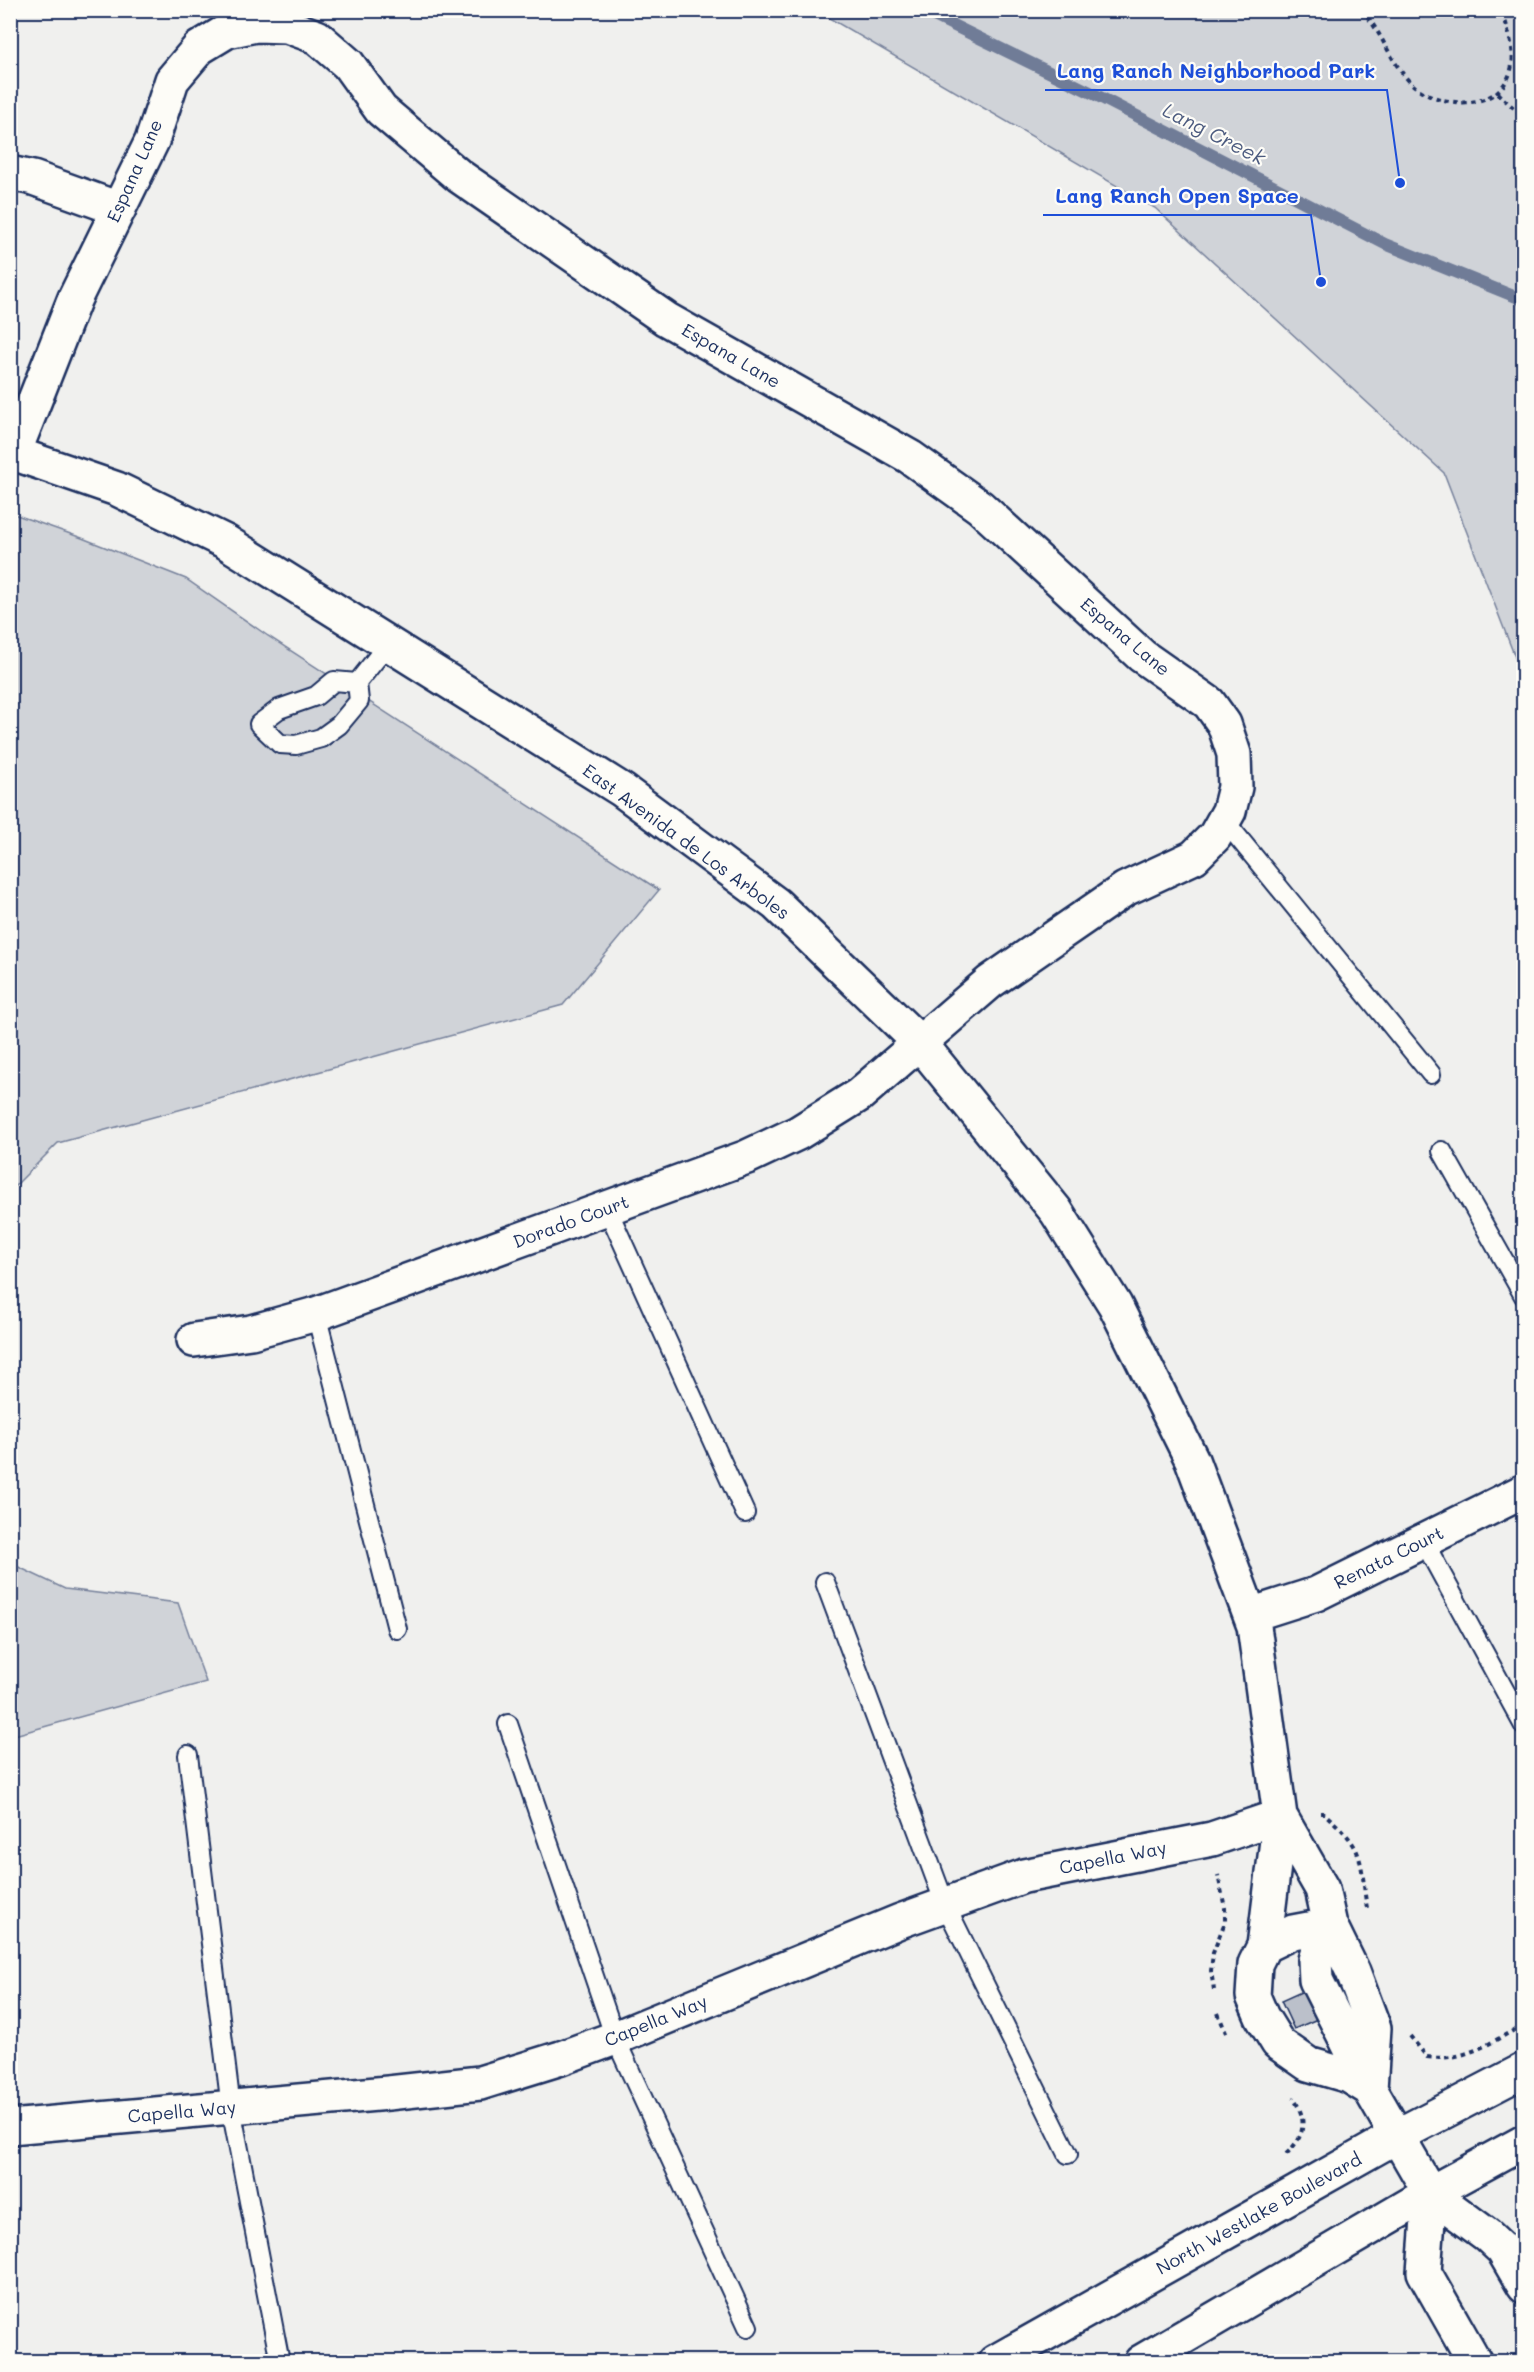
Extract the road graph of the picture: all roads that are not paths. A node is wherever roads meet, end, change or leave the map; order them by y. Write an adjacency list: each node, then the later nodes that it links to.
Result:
1 (10, 173): 2 (street)
2 (119, 209): 3 (street, Espana Lane); 6 (street, Espana Lane)
3 (12, 453): 4 (street, East Avenida de Los Arboles)
4 (388, 644): 5 (lane); 7 (street, East Avenida de Los Arboles)
5 (357, 683): 5 (lane)
6 (1224, 820): 7 (street, Espana Lane); 8 (lane)
7 (920, 1043): 10 (street, Dorado Court); 18 (street, East Avenida de Los Arboles)
8 (1431, 1074)
9 (1442, 1151): 11 (lane)
10 (607, 1208): 12 (street, Dorado Court); 15 (lane)
11 (1524, 1296)
12 (316, 1314): 13 (street, Dorado Court); 19 (lane)
13 (194, 1340)
14 (1524, 1491): 16 (street, Renata Court)
15 (745, 1513)
16 (1424, 1542): 18 (street, Renata Court); 21 (lane)
17 (825, 1582): 24 (lane)
18 (1250, 1615): 23 (street, East Avenida de Los Arboles)
19 (398, 1629)
20 (508, 1724): 27 (lane)
21 (1524, 1726)
22 (188, 1755): 30 (lane)
23 (1280, 1816): 24 (street, Capella Way); 25 (street, East Avenida de Los Arboles); 26 (street, East Avenida de Los Arboles)
24 (945, 1904): 27 (street, Capella Way); 34 (lane)
25 (1330, 1925): 26 (street); 29 (street, East Avenida de Los Arboles)
26 (1264, 1946): 29 (street, East Avenida de Los Arboles)
27 (615, 2038): 30 (street, Capella Way); 37 (lane)
28 (1524, 2070): 32 (street, North Westlake Boulevard)
29 (1370, 2089): 32 (street)
30 (231, 2108): 31 (street, Capella Way); 38 (lane)
31 (10, 2127)
32 (1397, 2136): 35 (street); 39 (street, North Westlake Boulevard)
33 (1524, 2142): 35 (street)
34 (1068, 2154)
35 (1430, 2193): 36 (street); 40 (street); 41 (street)
36 (1524, 2286)
37 (748, 2327)
38 (280, 2361)
39 (995, 2361)
40 (1141, 2361)
41 (1474, 2361)

